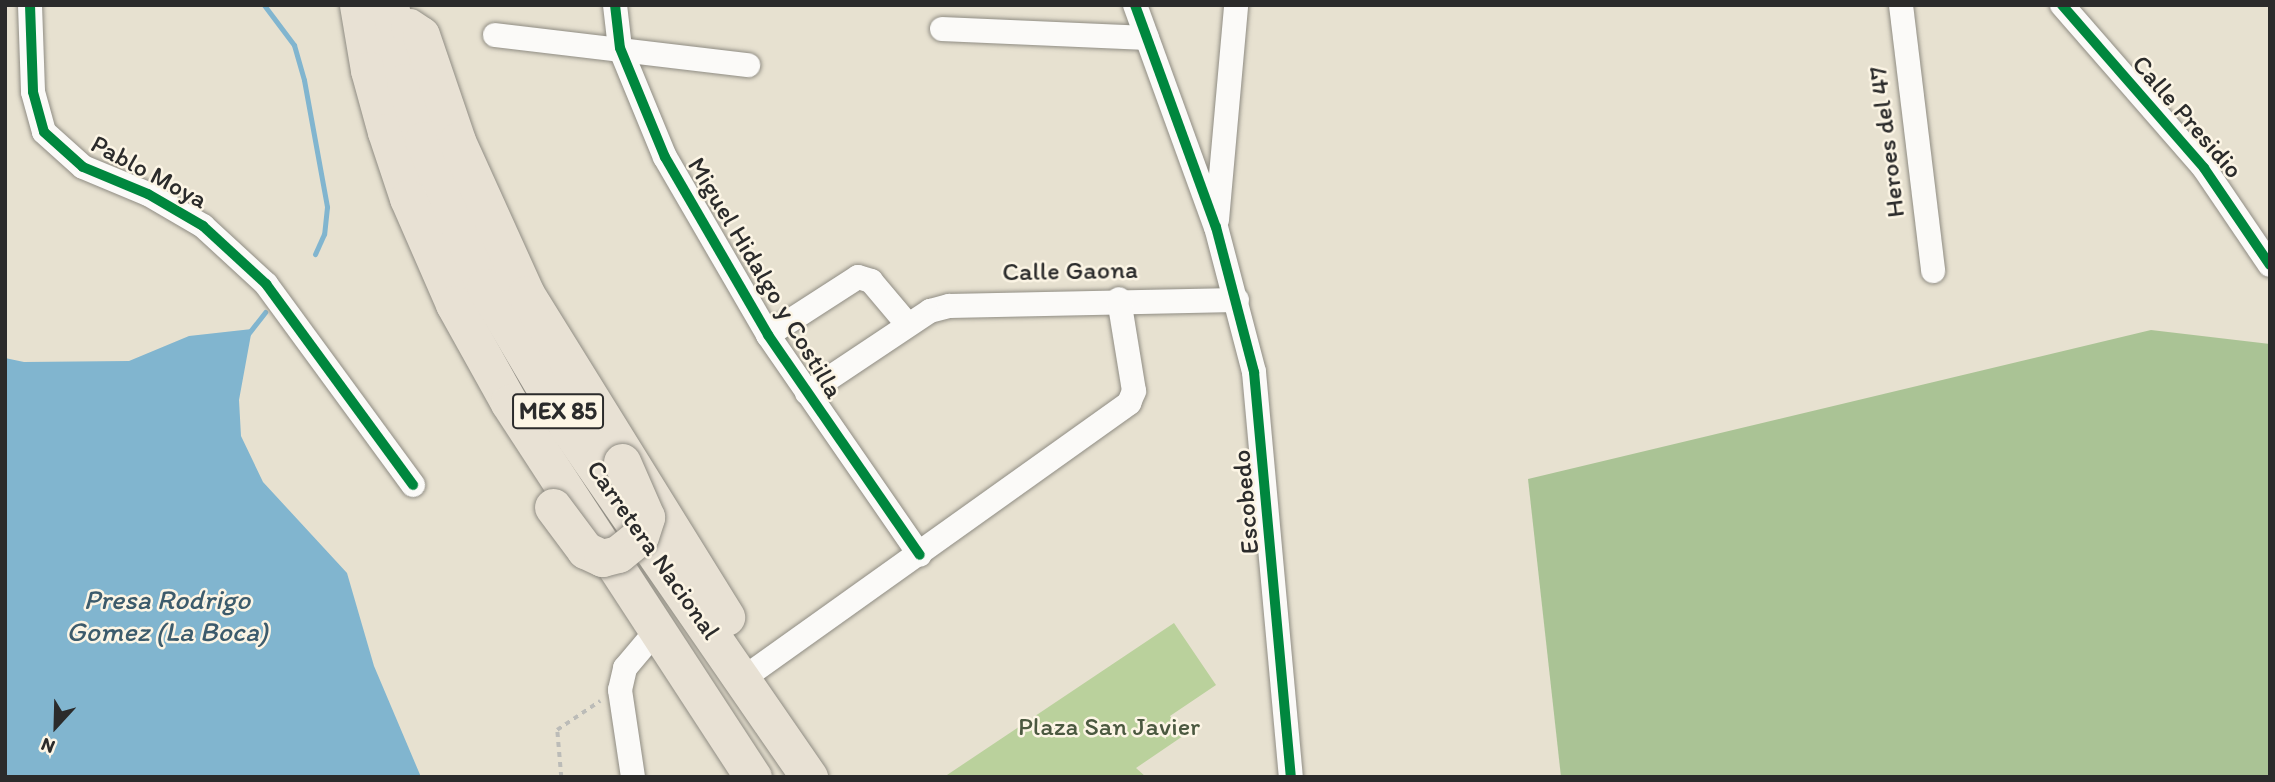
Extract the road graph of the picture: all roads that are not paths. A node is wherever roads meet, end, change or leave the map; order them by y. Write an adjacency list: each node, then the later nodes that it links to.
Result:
1 (30, 5): 23 (street, Pablo Moya)
2 (341, 5): 9 (highway, MEX 85, bridge)
3 (358, 5): 25 (highway, Carretera Nacional / MEX 85)
4 (615, 5): 13 (street, Miguel Hidalgo y Costilla)
5 (1135, 5): 12 (street, Escobedo)
6 (1236, 5): 15 (street)
7 (1901, 5): 17 (street, Heroes del 47)
8 (2062, 5): 16 (street, Calle Presidio)
9 (399, 12): 26 (highway, Carretera Nacional / MEX 85)
10 (942, 29): 12 (street)
11 (495, 35): 13 (street)
12 (1147, 38): 15 (street, Escobedo)
13 (620, 48): 14 (street); 21 (street, Miguel Hidalgo y Costilla)
14 (747, 65)
15 (1216, 227): 19 (street, Escobedo)
16 (2270, 265)
17 (1933, 271)
18 (1119, 299): 19 (street, Calle Gaona); 20 (street, Calle Gaona); 24 (street)
19 (1237, 300): 30 (street, Escobedo)
20 (908, 325): 21 (street); 22 (street, Calle Gaona)
21 (768, 335): 22 (street, Miguel Hidalgo y Costilla)
22 (807, 393): 24 (street, Miguel Hidalgo y Costilla)
23 (413, 485)
24 (920, 555): 26 (street)
25 (657, 630): 27 (street); 28 (highway, Carretera Nacional / MEX 85)
26 (758, 687): 29 (highway, Carretera Nacional / MEX 85)
27 (633, 777)
28 (753, 777)
29 (809, 777)
30 (1291, 777)

